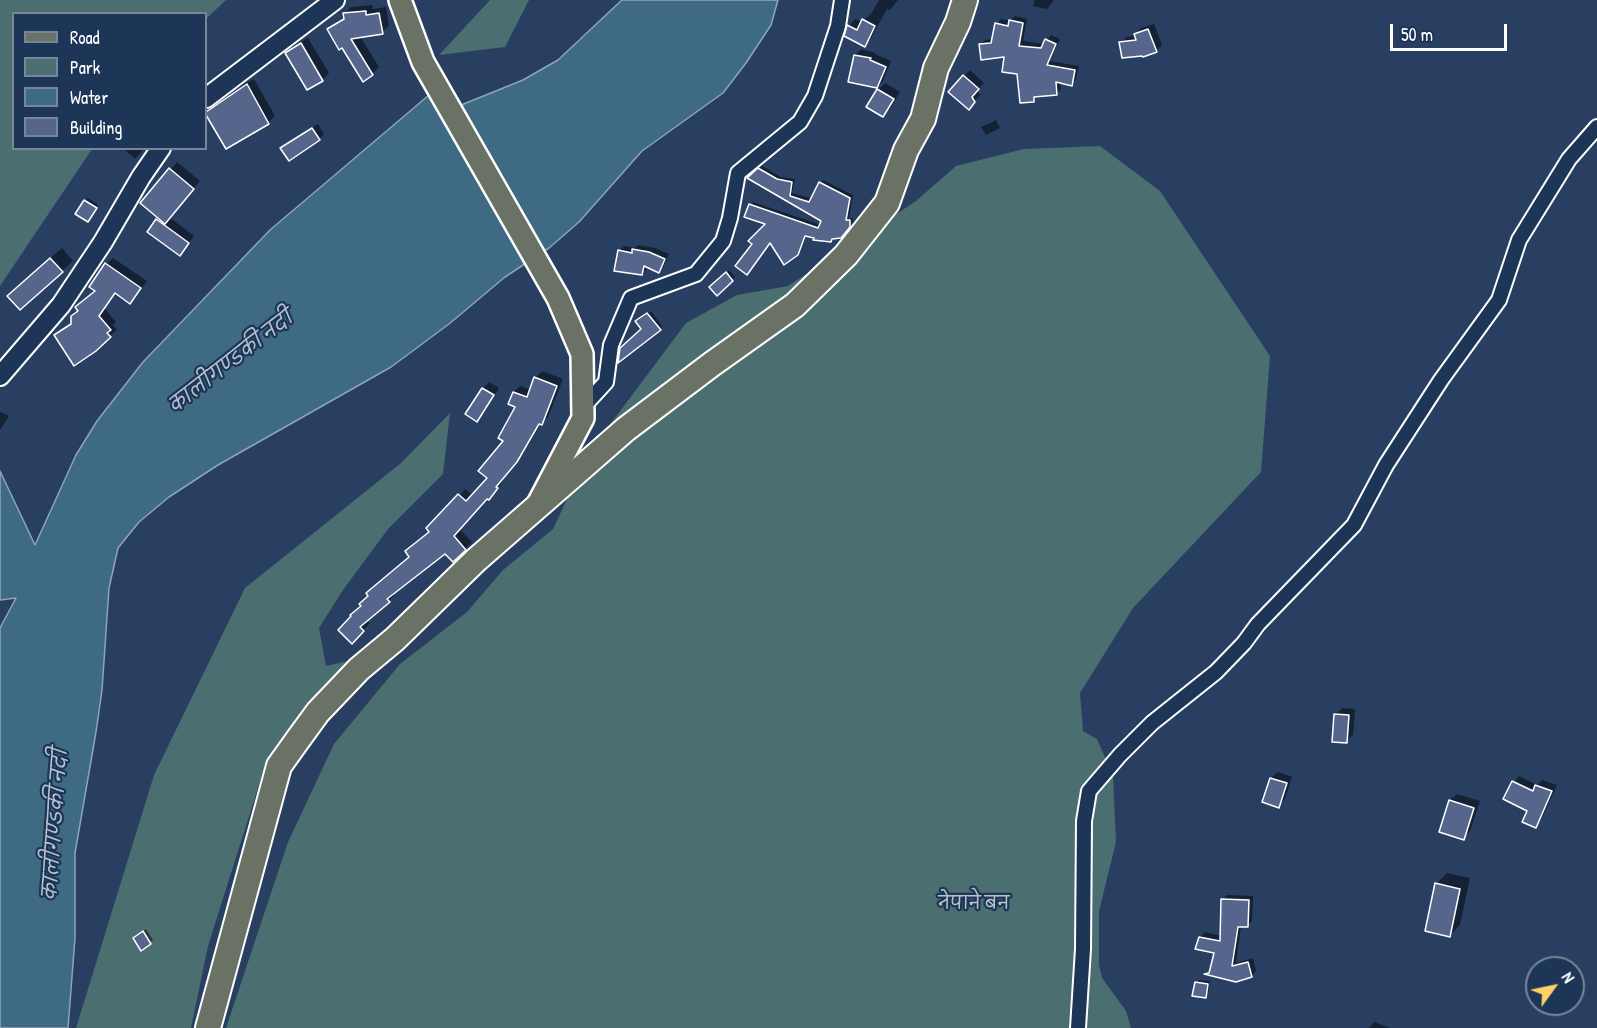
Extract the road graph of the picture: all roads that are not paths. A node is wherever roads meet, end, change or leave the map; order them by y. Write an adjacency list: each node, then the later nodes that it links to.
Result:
1 (335, 0): 5 (main road)
2 (400, 0): 9 (main road)
3 (842, 0): 9 (street)
4 (965, 0): 10 (highway)
5 (207, 97)
6 (1596, 130): 12 (street)
7 (159, 150): 8 (main road)
8 (0, 376)
9 (582, 406): 10 (main road)
10 (537, 508): 11 (highway)
11 (208, 1028)
12 (1078, 1028)

